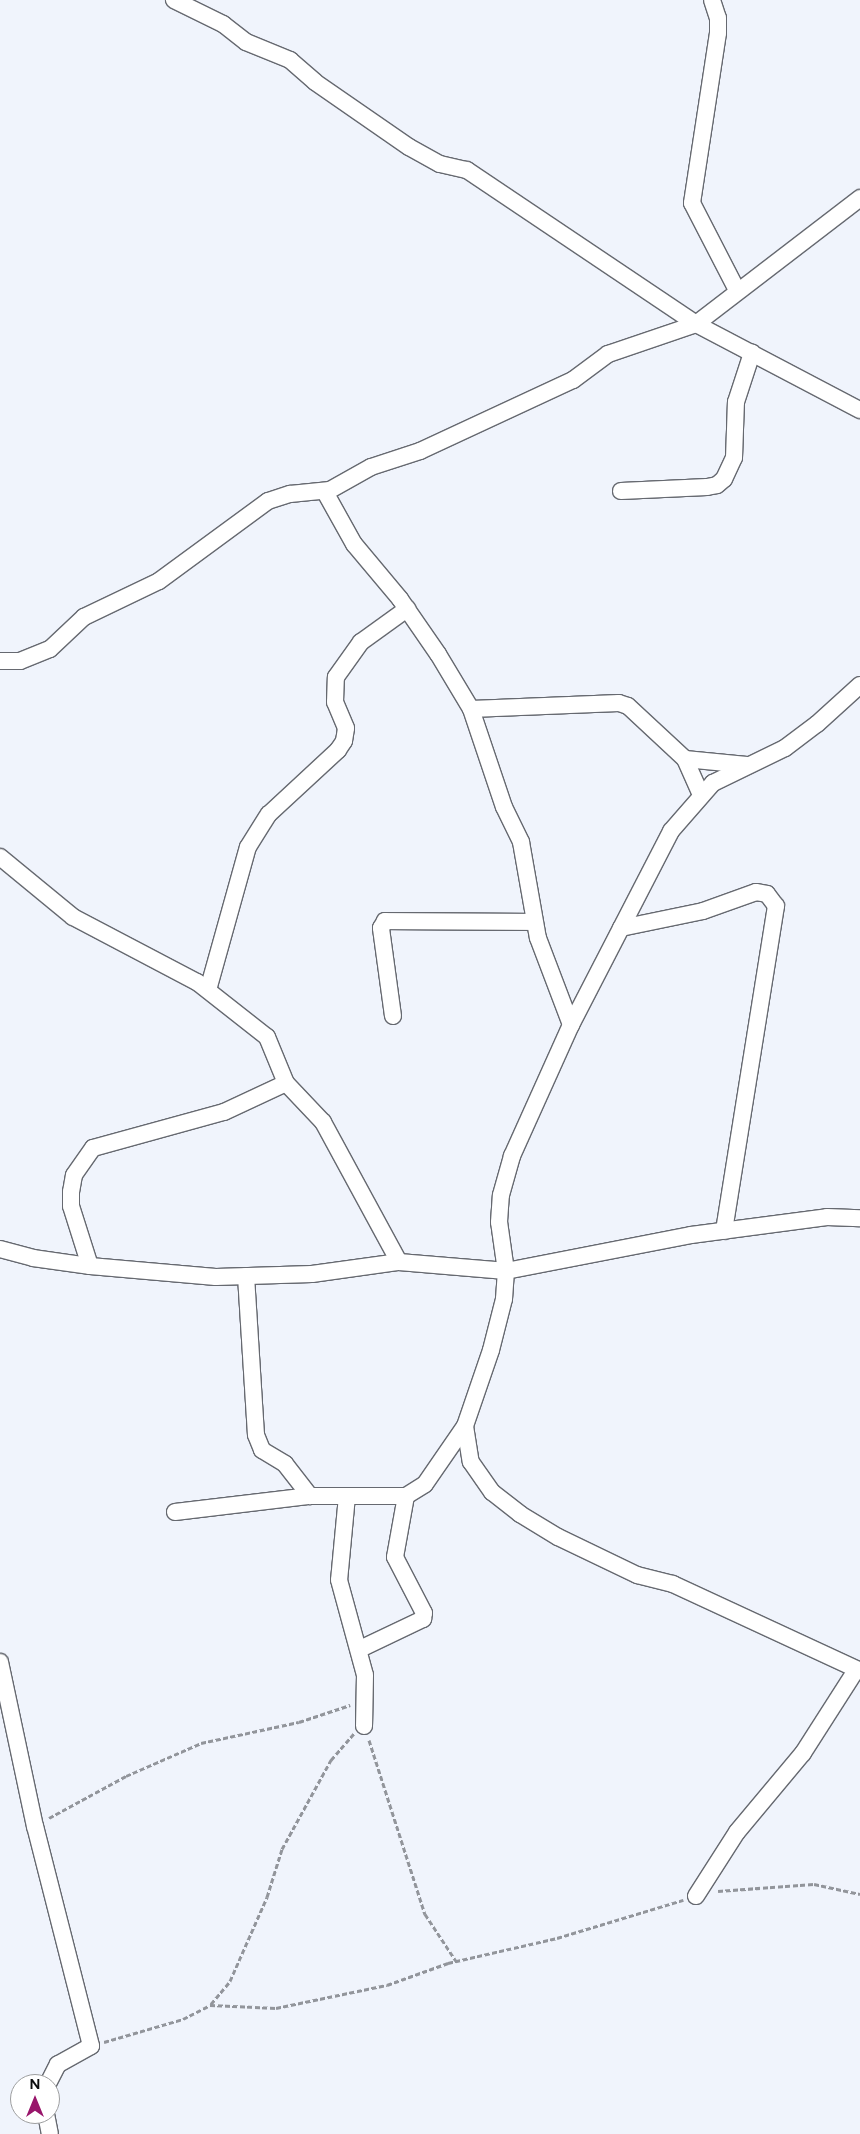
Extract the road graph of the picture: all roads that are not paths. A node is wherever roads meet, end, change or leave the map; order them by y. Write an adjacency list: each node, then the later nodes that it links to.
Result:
1 (174, 0): 5 (street)
2 (712, 0): 4 (street)
3 (860, 198): 4 (street)
4 (737, 290): 5 (street)
5 (696, 324): 6 (street); 9 (street)
6 (752, 353): 7 (street); 8 (street)
7 (860, 410)
8 (621, 491)
9 (325, 492): 10 (street); 11 (street)
10 (407, 609): 13 (street); 20 (street)
11 (0, 661)
12 (860, 685): 15 (street)
13 (471, 710): 14 (street); 18 (street)
14 (685, 759): 15 (street); 16 (street)
15 (747, 765): 16 (street)
16 (701, 794): 19 (street)
17 (0, 857): 20 (street)
18 (534, 922): 21 (street); 22 (street)
19 (621, 928): 22 (street); 25 (street)
20 (208, 990): 23 (street)
21 (393, 1016)
22 (571, 1025): 29 (street)
23 (286, 1083): 27 (street); 28 (street)
24 (860, 1218): 25 (street)
25 (724, 1231): 29 (street)
26 (0, 1249): 28 (street)
27 (398, 1262): 29 (street); 30 (street)
28 (90, 1266): 30 (street)
29 (506, 1271): 31 (street)
30 (246, 1276): 34 (street)
31 (465, 1426): 32 (street); 33 (street)
32 (471, 1462): 33 (street); 40 (street)
33 (438, 1464): 36 (street)
34 (310, 1496): 35 (street); 37 (street)
35 (347, 1496): 36 (street); 38 (street)
36 (406, 1496): 38 (street)
37 (175, 1512)
38 (360, 1649): 41 (street)
39 (0, 1662): 43 (street)
40 (858, 1671): 42 (street)
41 (364, 1726)
42 (696, 1896)
43 (53, 2074)

